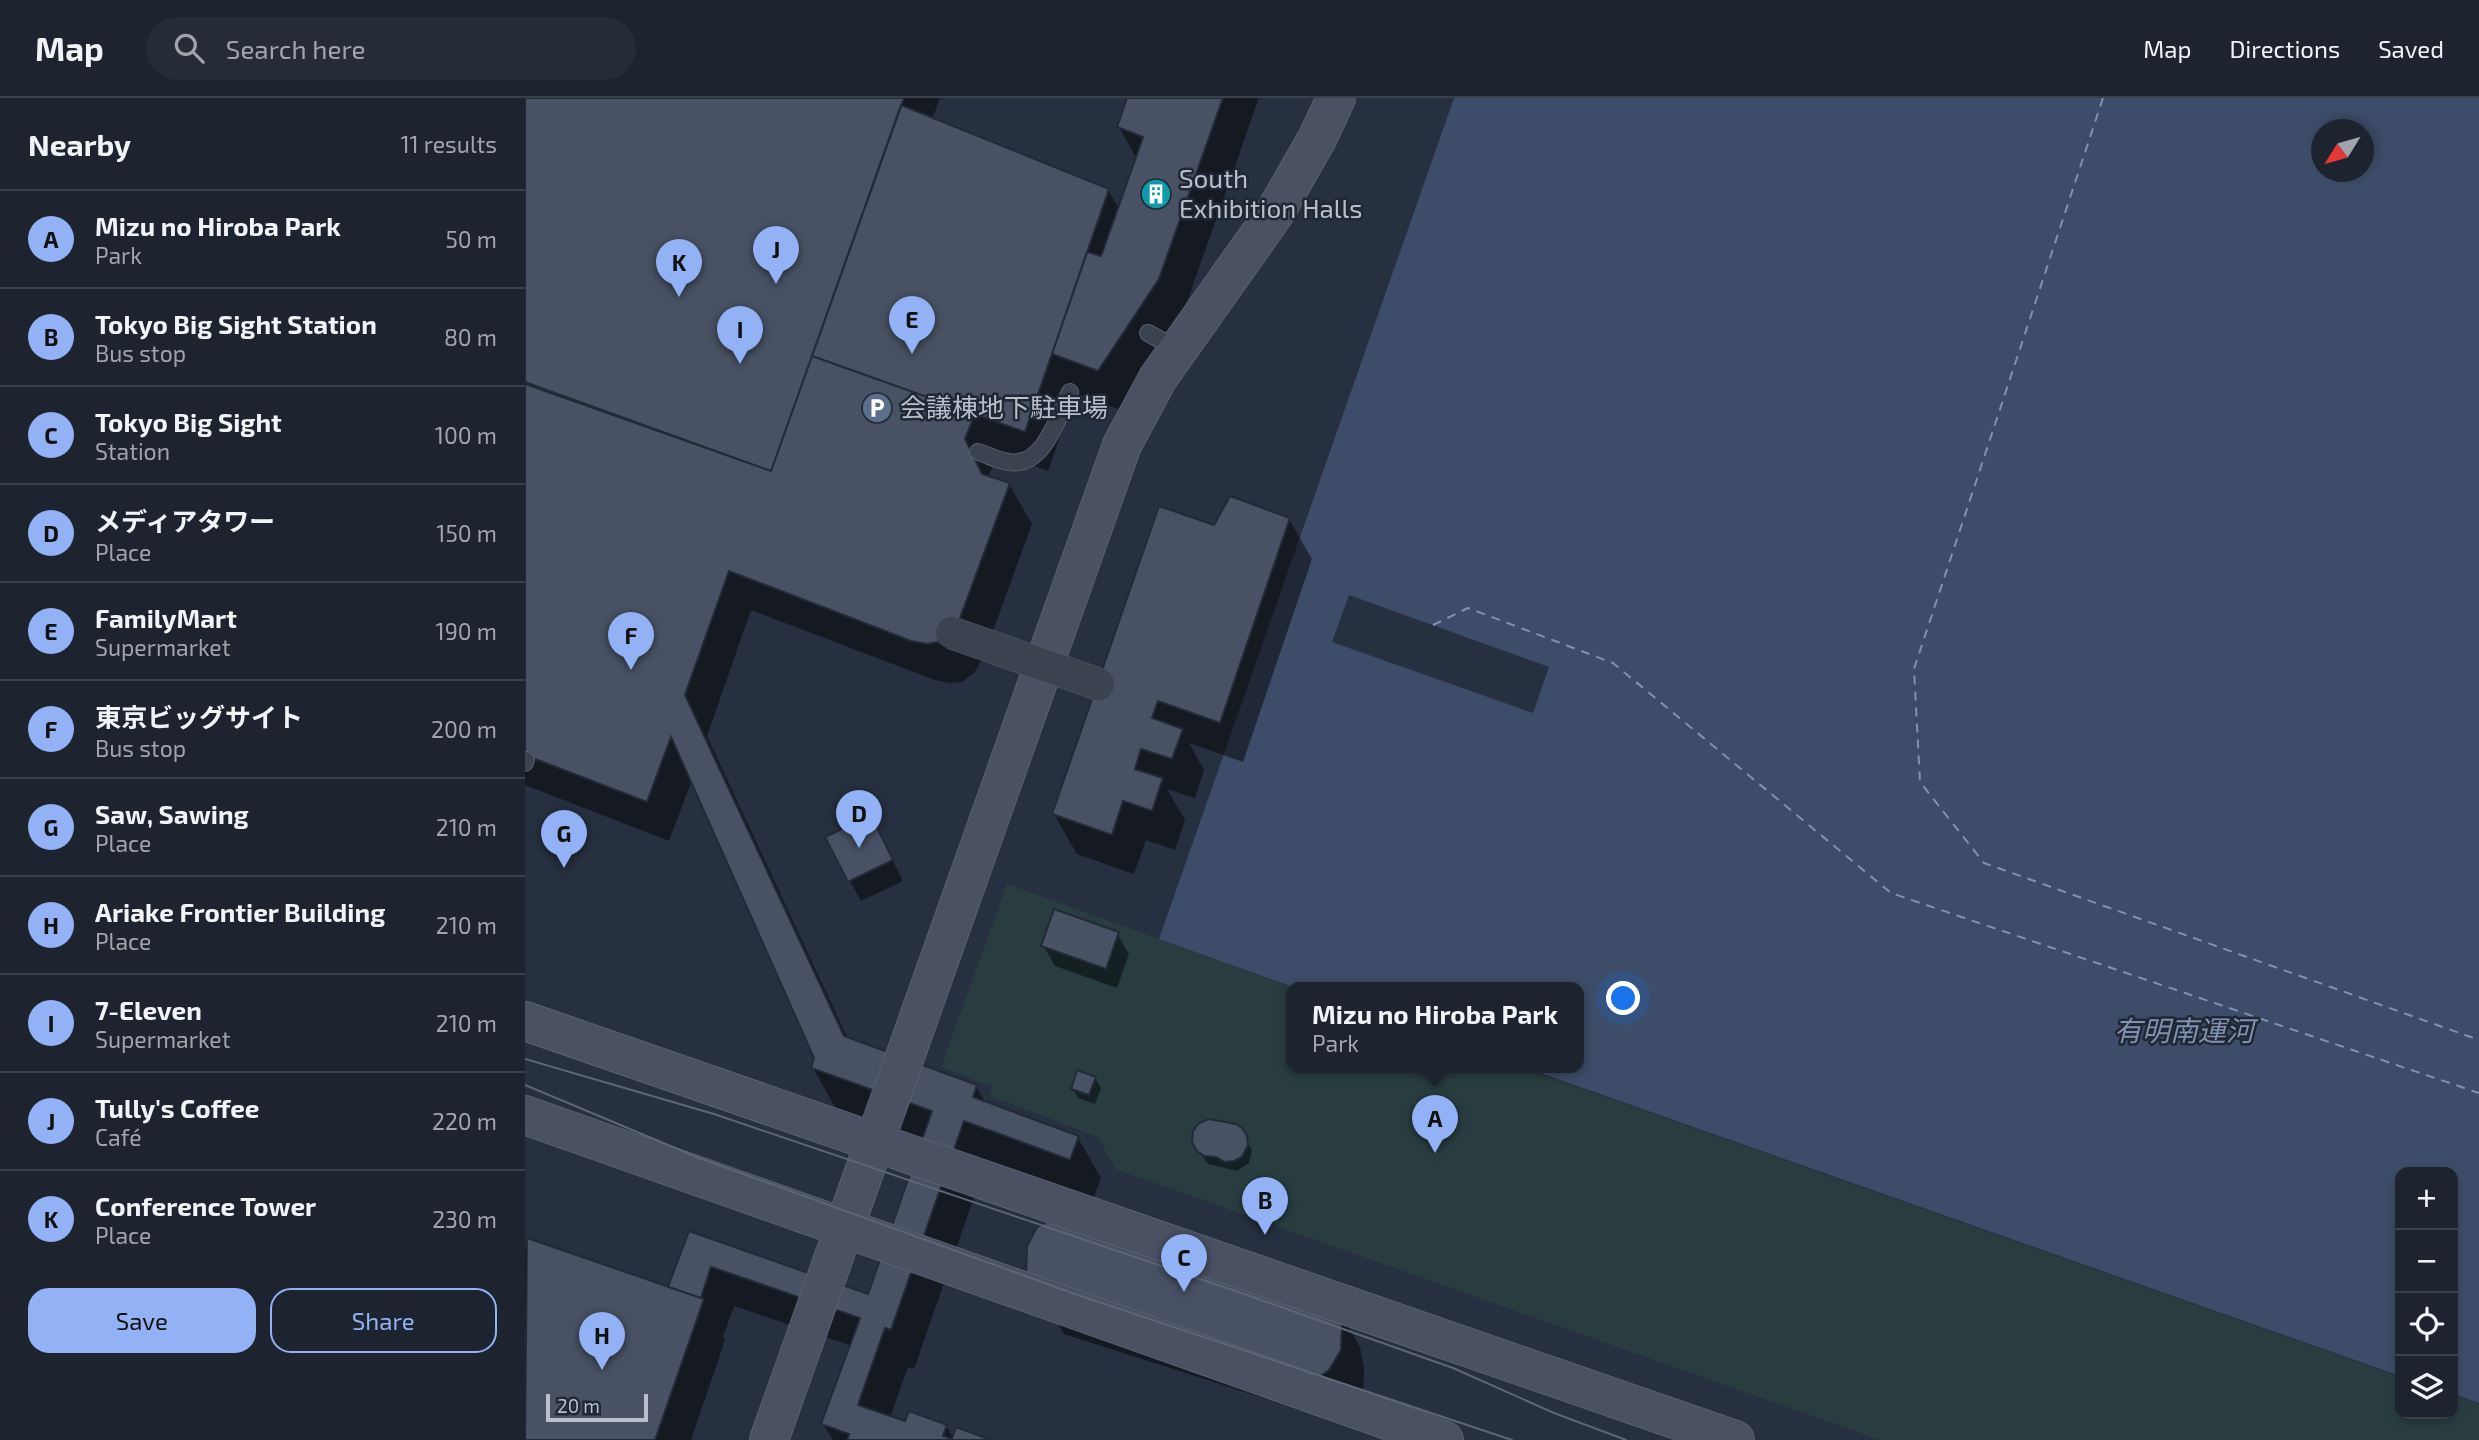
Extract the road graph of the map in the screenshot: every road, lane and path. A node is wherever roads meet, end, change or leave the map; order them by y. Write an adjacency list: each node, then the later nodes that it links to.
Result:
1 (1336, 98): 8 (street)
2 (1070, 392): 3 (lane)
3 (978, 452)
4 (952, 633): 5 (street, bridge)
5 (1097, 684)
6 (525, 1021): 8 (street)
7 (525, 1115): 9 (street)
8 (874, 1141): 9 (street); 12 (street)
9 (843, 1227): 10 (street); 11 (street)
10 (769, 1440)
11 (1444, 1440)
12 (1735, 1440)

